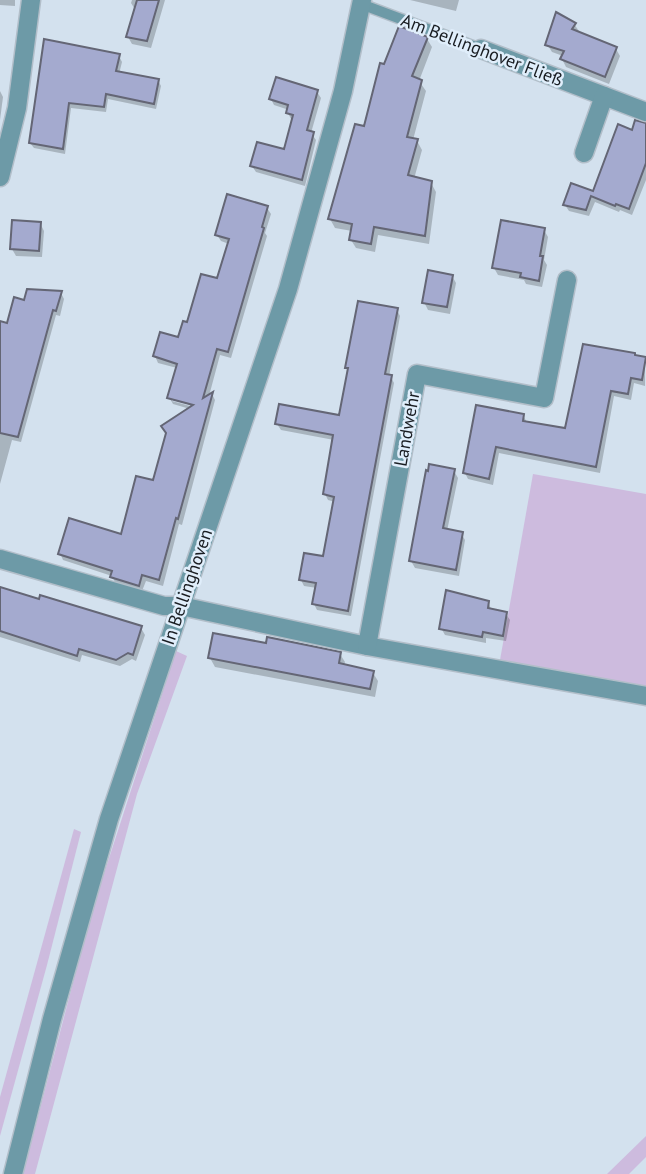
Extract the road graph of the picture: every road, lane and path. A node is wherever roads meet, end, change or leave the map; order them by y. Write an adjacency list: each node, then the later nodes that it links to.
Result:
1 (31, 0): 7 (street)
2 (361, 2): 3 (lane, Am Bellinghover Fließ); 10 (street, In Bellinghoven)
3 (481, 49): 4 (street, Am Bellinghover Fließ)
4 (604, 96): 5 (street, Am Bellinghover Fließ); 6 (street)
5 (646, 112)
6 (584, 153)
7 (0, 177)
8 (567, 280): 11 (street, Landwehr)
9 (0, 559): 10 (street)
10 (181, 606): 11 (street); 13 (street, In Bellinghoven)
11 (367, 646): 12 (street)
12 (646, 696)
13 (13, 1174)

